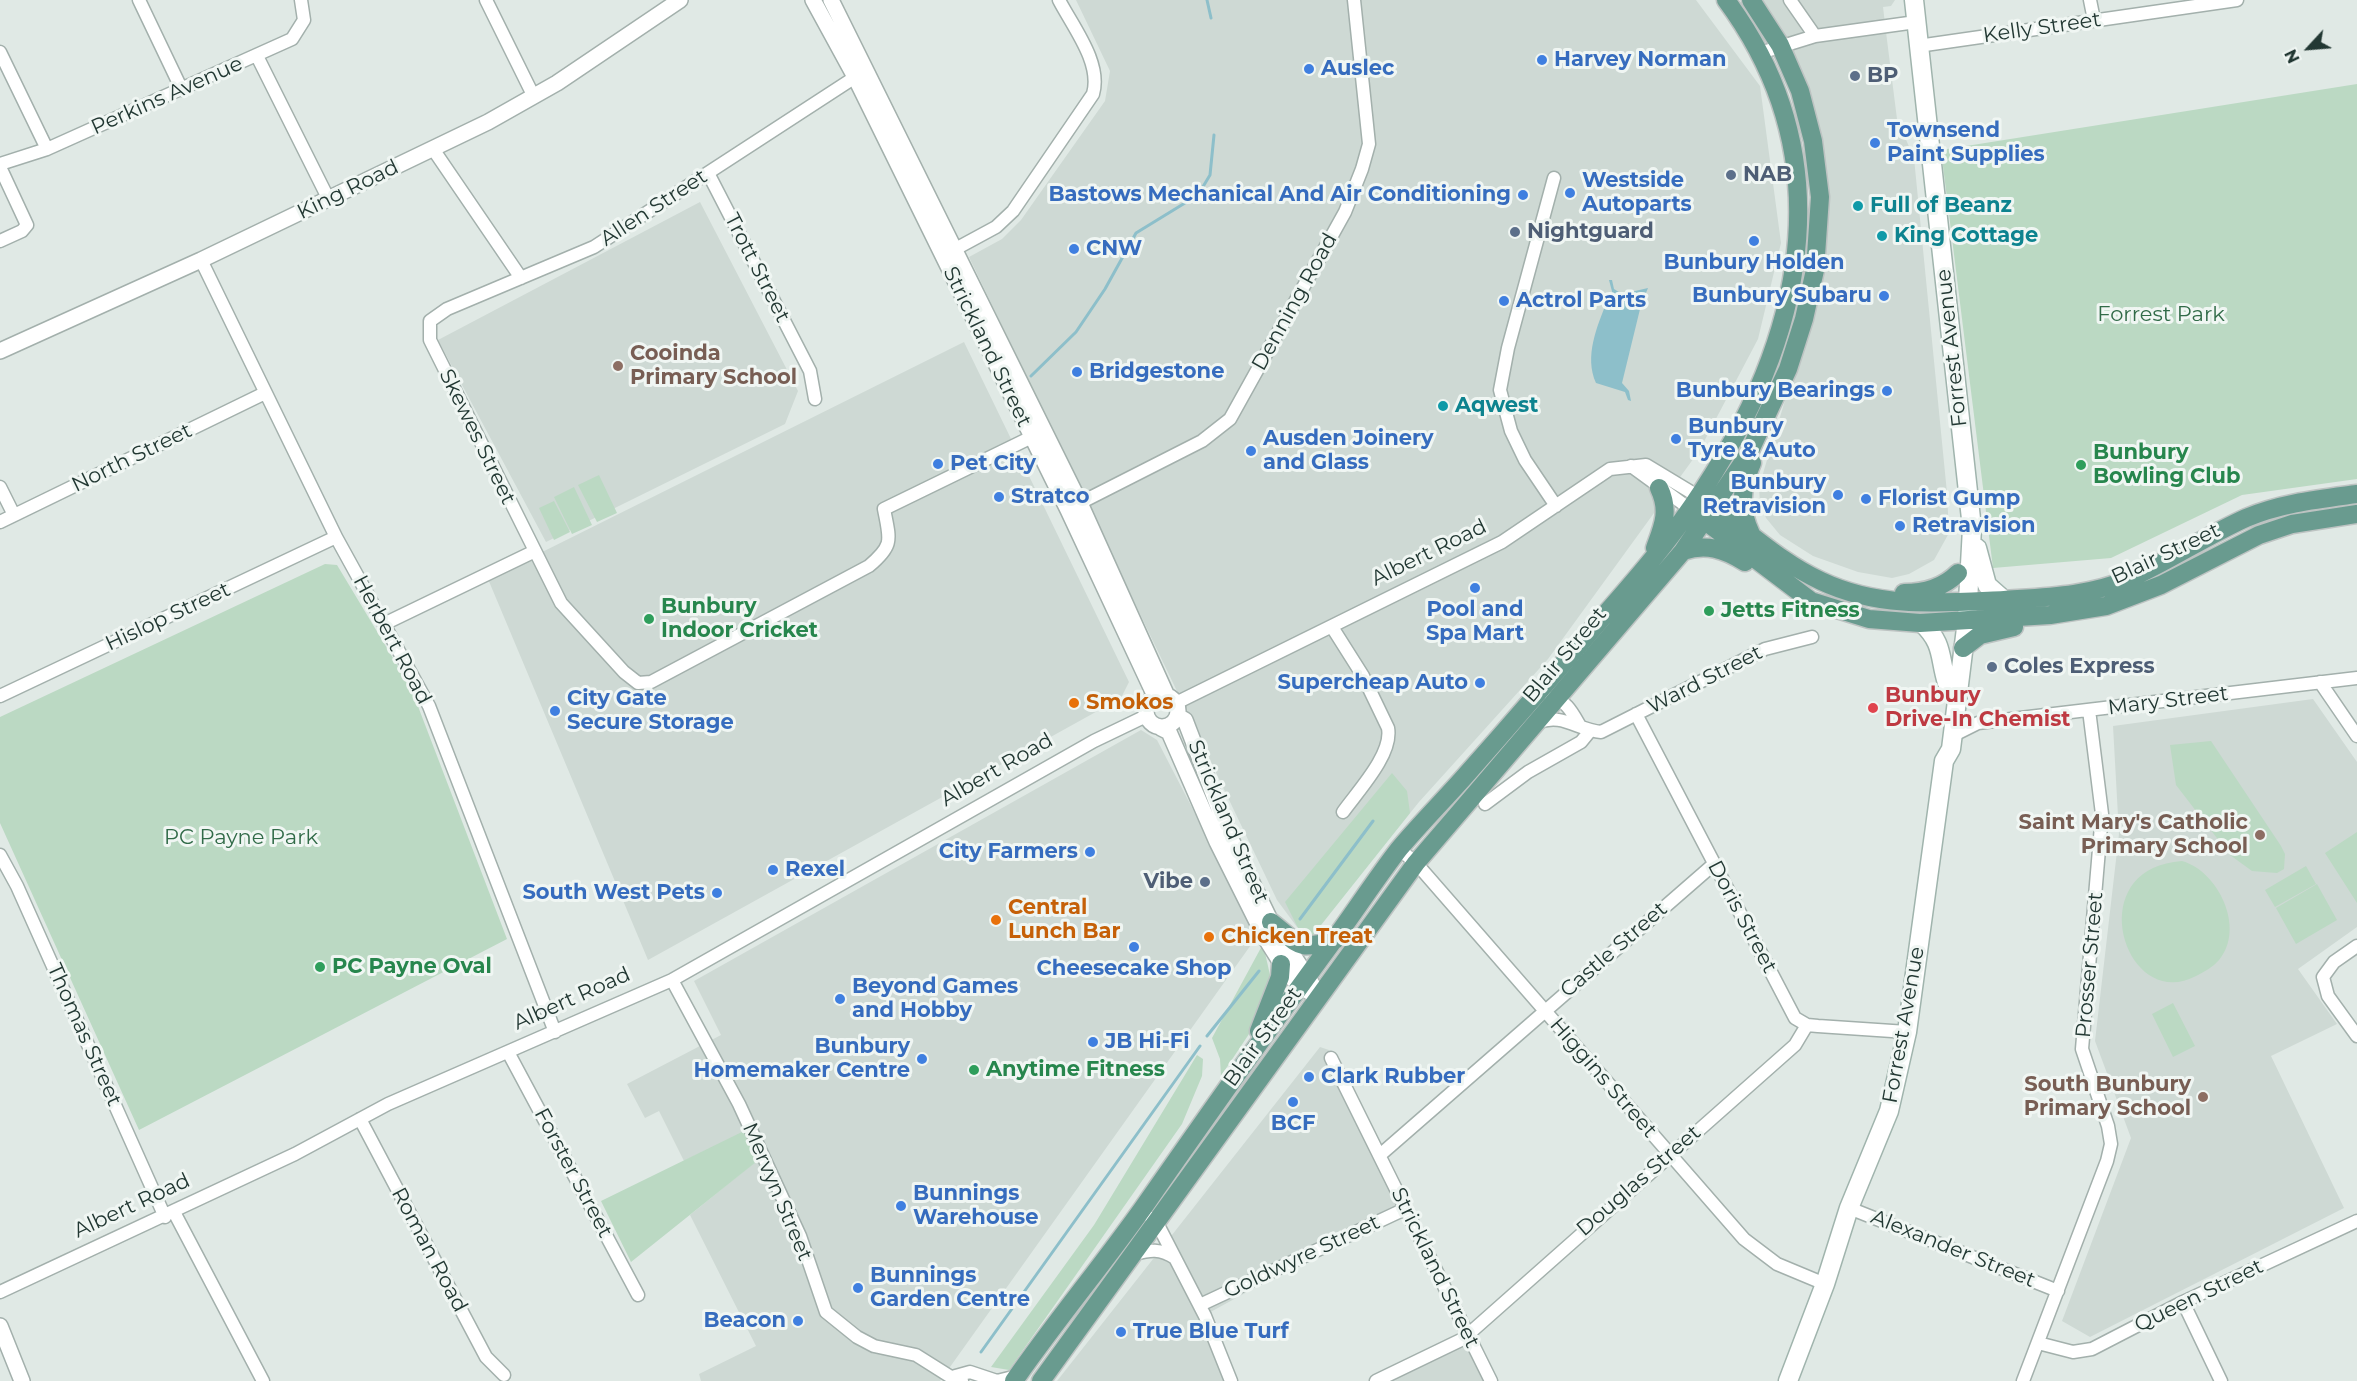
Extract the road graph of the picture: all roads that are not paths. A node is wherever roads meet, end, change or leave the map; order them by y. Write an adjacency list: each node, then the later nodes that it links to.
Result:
1 (139, 0): 24 (street)
2 (301, 0): 22 (street, Perkins Avenue)
3 (486, 0): 25 (street)
4 (680, 0): 25 (street, King Road)
5 (813, 0): 23 (street, Strickland Street)
6 (831, 0): 23 (street, Strickland Street)
7 (1059, 0): 33 (street)
8 (1354, 0): 49 (street, Denning Road)
9 (1726, 0): 21 (main road, Blair Street)
10 (1751, 0): 18 (main road)
11 (1790, 0): 17 (street)
12 (1914, 0): 16 (main road, Forrest Avenue)
13 (2090, 0): 15 (street)
14 (2237, 0): 15 (street, Kelly Street)
15 (2094, 20): 19 (street, Kelly Street)
16 (1916, 22): 17 (street); 19 (main road, Forrest Avenue)
17 (1815, 36): 18 (street)
18 (1780, 45): 21 (street); 38 (main road)
19 (1918, 46): 43 (main road, Forrest Avenue)
20 (0, 52): 26 (street)
21 (1760, 53): 47 (main road, Blair Street)
22 (257, 56): 24 (street, Perkins Avenue); 31 (street)
23 (860, 74): 29 (street, Allen Street); 33 (street, Strickland Street)
24 (182, 90): 26 (street, Perkins Avenue)
25 (534, 97): 27 (street, King Road)
26 (47, 149): 28 (street, Perkins Avenue)
27 (433, 149): 31 (street, King Road); 35 (street)
28 (0, 165): 32 (street)
29 (708, 172): 35 (street, Allen Street); 40 (street, Trott Street)
30 (1554, 178): 48 (street)
31 (329, 200): 34 (street, King Road)
32 (0, 242)
33 (949, 253): 41 (street, Strickland Street)
34 (201, 260): 37 (street, King Road); 39 (street, Herbert Road)
35 (521, 278): 36 (street, Allen Street)
36 (430, 321): 58 (street, Skewes Street)
37 (0, 351)
38 (1788, 369): 50 (main road); 55 (main road)
39 (265, 393): 52 (street, North Street); 56 (street, Herbert Road)
40 (815, 399)
41 (1038, 434): 49 (street, Strickland Street); 58 (street, Skewes Street)
42 (1631, 466): 45 (street, Albert Road); 47 (street, Albert Road); 48 (street, Albert Road)
43 (1966, 481): 54 (main road, Forrest Avenue); 60 (main road, Forrest Avenue)
44 (0, 487): 52 (street)
45 (1659, 488): 47 (street, Albert Road); 59 (main road)
46 (2357, 494): 61 (main road, Blair Street)
47 (1694, 503): 50 (main road, Albert Road); 59 (main road, Blair Street)
48 (1556, 506): 69 (street, Albert Road)
49 (1074, 507): 78 (street, Strickland Street)
50 (1709, 514): 55 (main road, Blair Street); 57 (main road, Blair Street); 62 (main road, Blair Street)
51 (2357, 514): 65 (main road, Blair Street)
52 (14, 515): 53 (street, North Street)
53 (0, 522)
54 (1972, 528): 61 (main road); 64 (main road, Forrest Avenue)
55 (1751, 534): 63 (main road, Blair Street)
56 (336, 537): 67 (street, Herbert Road); 75 (street, Hislop Street)
57 (1683, 551): 62 (main road); 76 (main road, Blair Street)
58 (534, 552): 67 (street)
59 (1650, 561): 79 (main road, Blair Street)
60 (1958, 573): 63 (main road); 64 (main road, Forrest Avenue)
61 (2004, 600): 64 (main road, Blair Street)
62 (1811, 601): 68 (main road, Blair Street)
63 (1883, 601): 64 (main road, Blair Street)
64 (1962, 602): 66 (main road, Forrest Avenue)
65 (2027, 617): 66 (main road, Blair Street); 71 (main road)
66 (1960, 621): 68 (main road, Blair Street); 71 (main road, Forrest Avenue); 74 (main road, Forrest Avenue)
67 (386, 623): 105 (street, Herbert Road)
68 (1922, 623): 74 (main road)
69 (1332, 627): 78 (street, Albert Road); 91 (street)
70 (1812, 637): 81 (street, Ward Street)
71 (1963, 648): 77 (main road, Forrest Avenue)
72 (2357, 678): 73 (street, Mary Street)
73 (2320, 682): 80 (street, Mary Street); 88 (street)
74 (1947, 684): 89 (main road, Forrest Avenue)
75 (0, 696)
76 (1557, 698): 79 (street); 83 (main road, Blair Street); 86 (street)
77 (1957, 701): 84 (street); 87 (main road, Forrest Avenue)
78 (1169, 703): 82 (street); 85 (street); 96 (street, Strickland Street)
79 (1525, 709): 92 (main road, Blair Street)
80 (2089, 710): 84 (street, Mary Street); 123 (street, Prosser Street)
81 (1636, 714): 86 (street, Ward Street); 95 (street, Doris Street)
82 (1146, 716): 85 (street, Strickland Street); 100 (street, Albert Road)
83 (1537, 723): 86 (street); 94 (main road, Blair Street)
84 (1978, 723): 87 (street, Mary Street)
85 (1161, 728): 99 (street, Strickland Street)
86 (1590, 730): 90 (street, Ward Street)
87 (1952, 736): 89 (main road, Forrest Avenue)
88 (2357, 736)
89 (1944, 761): 106 (main road, Forrest Avenue)
90 (1485, 804)
91 (1343, 812)
92 (1400, 849): 94 (street, Higgins Street); 97 (main road, Blair Street)
93 (0, 855): 117 (street, Thomas Street)
94 (1416, 863): 102 (main road, Blair Street); 103 (street, Higgins Street)
95 (1714, 864): 103 (street, Castle Street); 104 (street, Doris Street)
96 (1271, 922): 97 (main road); 101 (street, Strickland Street)
97 (1335, 940): 101 (main road, Blair Street)
98 (2357, 946): 107 (street)
99 (1281, 964): 101 (street, Strickland Street); 108 (main road)
100 (672, 980): 105 (street, Albert Road); 134 (street, Mervyn Street)
101 (1304, 982): 102 (street, Strickland Street); 108 (main road, Blair Street)
102 (1319, 997): 119 (main road, Blair Street)
103 (1544, 1010): 112 (street, Higgins Street); 113 (street, Castle Street)
104 (1807, 1025): 106 (street); 112 (street, Douglas Street)
105 (555, 1032): 109 (street, Albert Road)
106 (1907, 1032): 114 (main road, Forrest Avenue)
107 (2357, 1036)
108 (1259, 1044): 116 (main road, Blair Street)
109 (508, 1052): 111 (street, Albert Road); 125 (street, Forster Street)
110 (1331, 1058): 113 (street, Strickland Street)
111 (360, 1119): 117 (street, Albert Road); 132 (street, Roman Road)
112 (1669, 1154): 122 (street, Higgins Street); 129 (street, Douglas Street)
113 (1380, 1155): 115 (street, Strickland Street)
114 (1849, 1208): 122 (main road, Forrest Avenue); 123 (street, Alexander Street)
115 (1405, 1209): 127 (street, Goldwyre Street); 129 (street, Strickland Street)
116 (1141, 1210): 119 (street); 133 (main road, Blair Street)
117 (169, 1214): 124 (street, Albert Road); 137 (street, Thomas Street)
118 (2357, 1221): 126 (street, Queen Street)
119 (1156, 1223): 120 (main road, Blair Street); 121 (street)
120 (1134, 1254): 121 (street); 138 (main road, Blair Street)
121 (1176, 1259): 127 (street)
122 (1825, 1284): 142 (main road, Forrest Avenue)
123 (2058, 1291): 130 (street, Prosser Street)
124 (0, 1292)
125 (638, 1295)
126 (2183, 1302): 130 (street, Queen Street); 144 (street)
127 (1200, 1305): 139 (street)
128 (0, 1326): 136 (street)
129 (1466, 1334): 140 (street, Douglas Street); 141 (street, Strickland Street)
130 (2038, 1343): 143 (street, Prosser Street)
131 (0, 1349): 135 (street)
132 (504, 1376)
133 (1015, 1379): 134 (street, Mervyn Street)
134 (955, 1380)
135 (13, 1381)
136 (22, 1381)
137 (263, 1381)
138 (1041, 1381)
139 (1231, 1381)
140 (1376, 1381)
141 (1491, 1381)
142 (1788, 1381)
143 (2023, 1381)
144 (2221, 1381)

